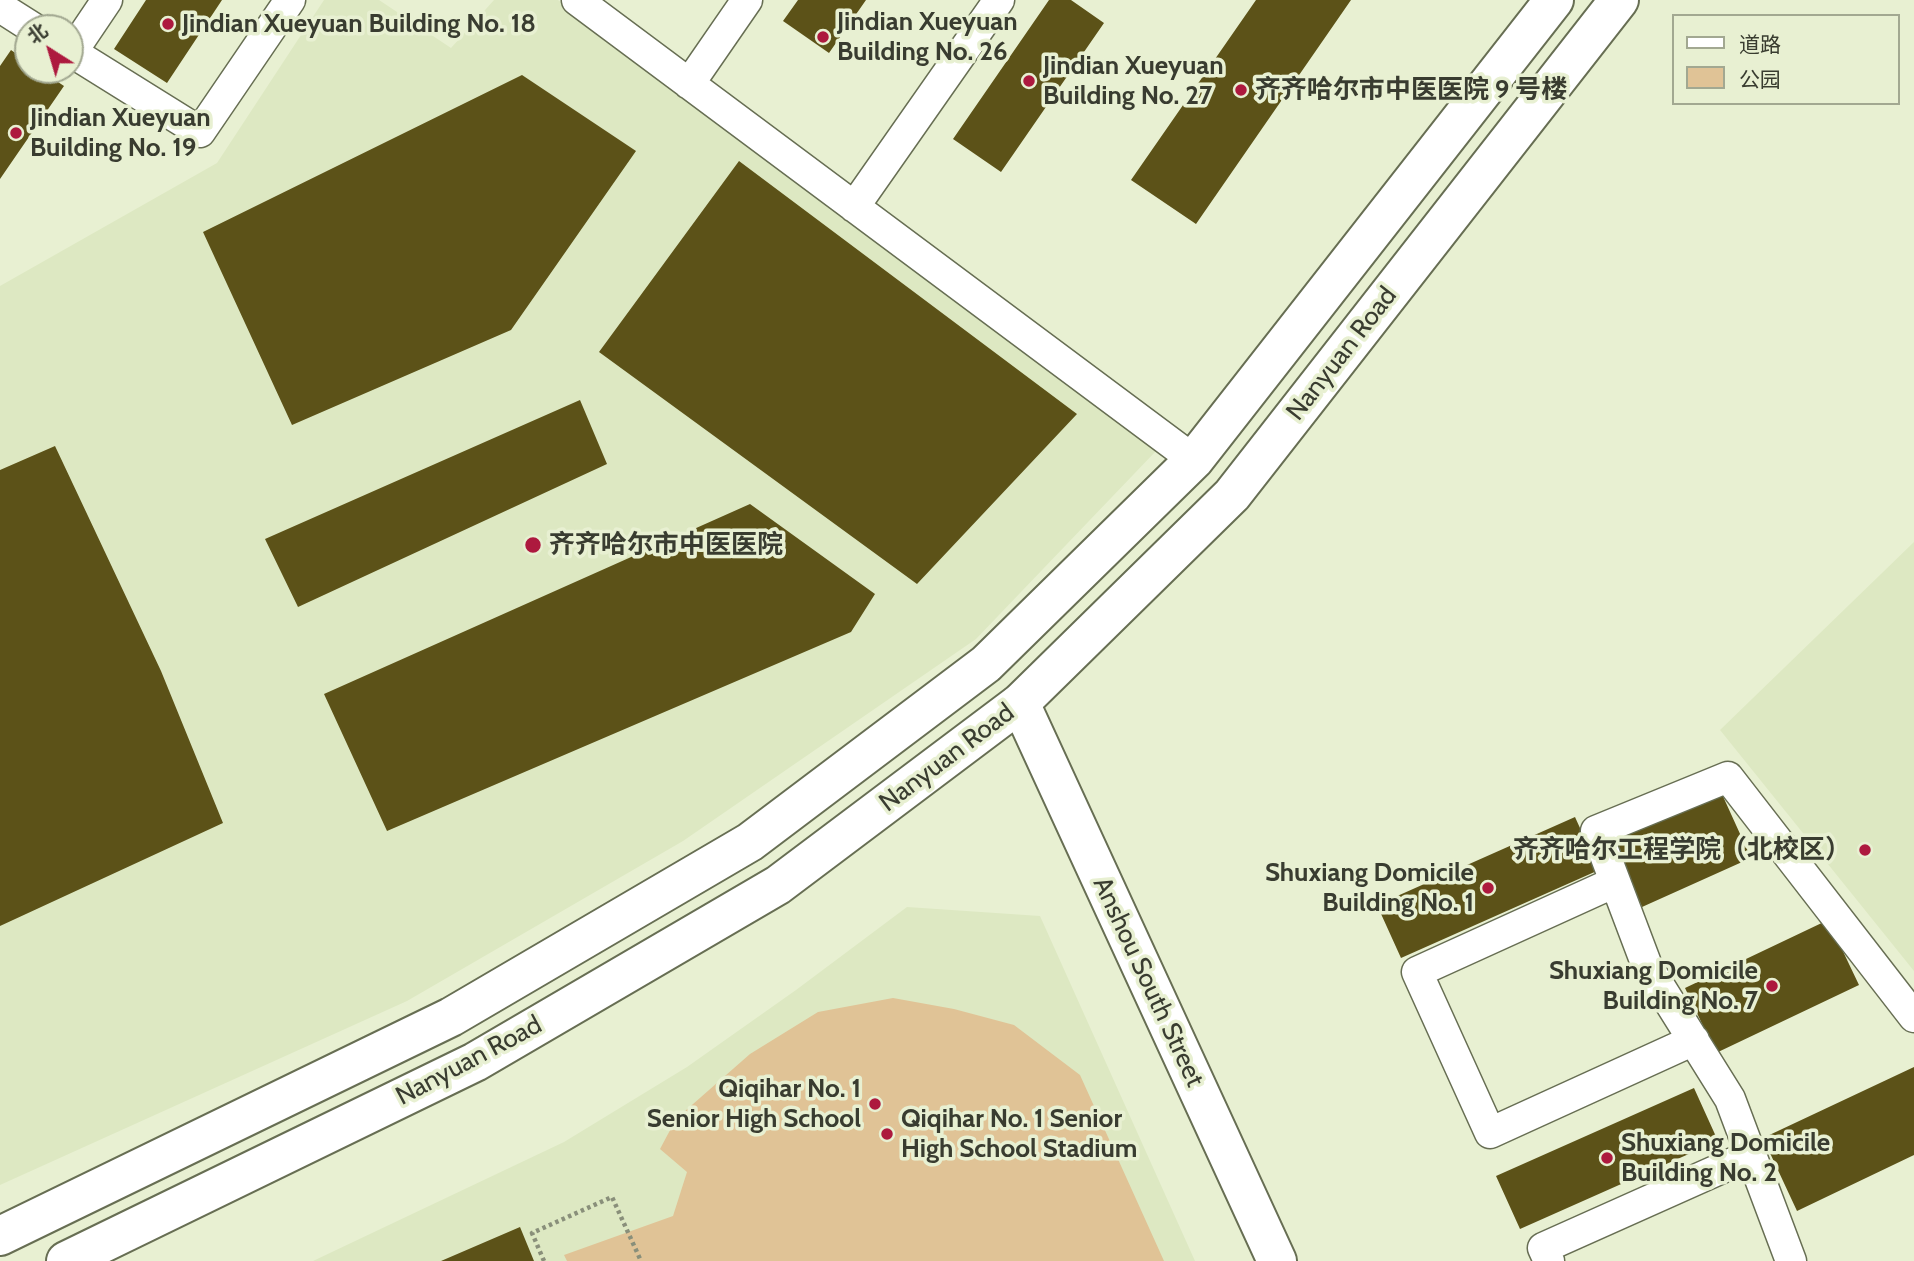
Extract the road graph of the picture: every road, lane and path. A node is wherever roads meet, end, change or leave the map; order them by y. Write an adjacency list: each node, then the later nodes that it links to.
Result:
1 (107, 0): 8 (street)
2 (290, 0): 9 (street)
3 (577, 0): 10 (street)
4 (747, 0): 10 (street)
5 (999, 0): 11 (street)
6 (1554, 0): 12 (main road, Nanyuan Road)
7 (1619, 0): 13 (main road, Nanyuan Road)
8 (84, 33)
9 (84, 60)
10 (689, 84): 11 (street)
11 (854, 207): 12 (street)
12 (1194, 460): 18 (main road, Nanyuan Road)
13 (1020, 703): 19 (main road, Nanyuan Road); 22 (main road, Anshou South Street)
14 (1615, 882): 15 (street); 16 (street); 16 (street)
15 (1914, 1017)
16 (1694, 1040): 17 (street)
17 (1751, 1155): 23 (street); 24 (street)
18 (0, 1236)
19 (66, 1261)
20 (544, 1261): 21 (path)
21 (641, 1261)
22 (1276, 1261)
23 (1549, 1261)
24 (1791, 1261)

